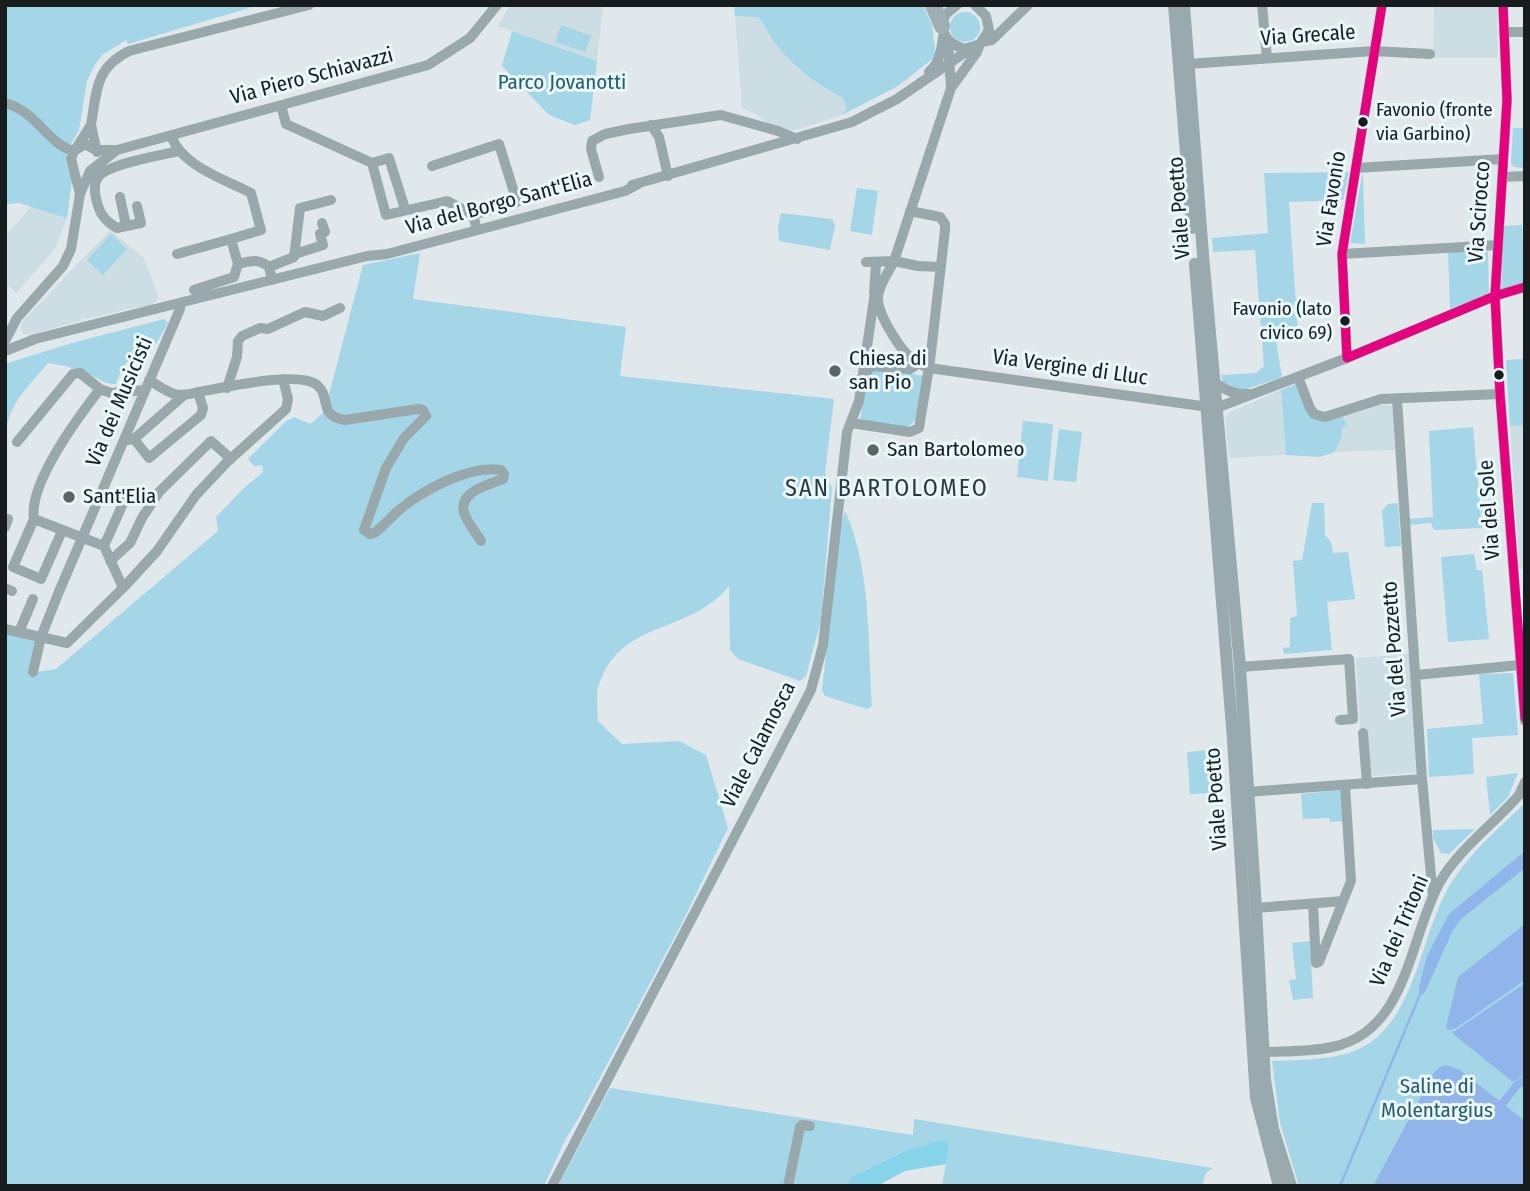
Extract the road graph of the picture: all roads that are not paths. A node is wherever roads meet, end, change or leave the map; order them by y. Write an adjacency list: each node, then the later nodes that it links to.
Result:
1 (309, 5): 27 (street)
2 (497, 5): 26 (street, Via Piero Schiavazzi)
3 (933, 5): 15 (highway)
4 (957, 5): 15 (street)
5 (975, 5): 12 (street)
6 (1028, 5): 16 (street, Via del Borgo Sant'Elia)
7 (1174, 5): 92 (main road, Viale Poetto)
8 (1184, 5): 21 (main road, Viale Poetto)
9 (1262, 5): 19 (street)
10 (1382, 5): 17 (street, Via Favonio)
11 (1503, 5): 13 (street, Via Scirocco)
12 (985, 10): 16 (street)
13 (1504, 32): 14 (street); 37 (street, Via Scirocco)
14 (1525, 32)
15 (945, 33): 16 (street); 20 (street); 24 (street, Via del Borgo Sant'Elia)
16 (977, 45): 20 (street, Via del Borgo Sant'Elia); 23 (street)
17 (1374, 51): 18 (street, Via Grecale); 19 (street, Via Grecale); 42 (street, Via Favonio)
18 (1430, 54)
19 (1267, 58): 21 (street, Via Grecale)
20 (950, 64): 22 (street, Via del Borgo Sant'Elia); 23 (street)
21 (1188, 64): 83 (main road, Viale Poetto)
22 (931, 77): 23 (street); 24 (street, Via del Borgo Sant'Elia)
23 (951, 88): 54 (street)
24 (897, 99): 31 (street, Via del Borgo Sant'Elia)
25 (5, 103): 33 (street)
26 (281, 105): 30 (street, Via Piero Schiavazzi); 38 (street)
27 (91, 125): 33 (street); 34 (street)
28 (651, 125): 29 (street, Via del Borgo Sant'Elia); 43 (street); 45 (street, Via del Borgo Sant'Elia)
29 (759, 127): 31 (street, Via del Borgo Sant'Elia); 32 (street)
30 (172, 135): 35 (street, Via Piero Schiavazzi); 36 (street)
31 (797, 139): 32 (street, Via del Borgo Sant'Elia)
32 (768, 147): 43 (street, Via del Borgo Sant'Elia)
33 (75, 149): 34 (street, Via Piero Schiavazzi); 40 (street)
34 (96, 150): 35 (street, Via Piero Schiavazzi); 41 (street)
35 (117, 150): 41 (street, Via Piero Schiavazzi)
36 (175, 152): 57 (street); 58 (street)
37 (1503, 159): 42 (street); 46 (street, Via Scirocco)
38 (372, 163): 53 (street); 53 (street)
39 (432, 166): 52 (street)
40 (75, 168): 41 (street); 48 (street)
41 (94, 168): 48 (street)
42 (1356, 168): 62 (street, Via Favonio)
43 (668, 176): 47 (street, Via del Borgo Sant'Elia)
44 (1525, 176): 46 (street)
45 (599, 177)
46 (1503, 177): 59 (street, Via Scirocco)
47 (638, 184): 52 (street, Via del Borgo Sant'Elia); 56 (street, Via del Borgo Sant'Elia)
48 (80, 194): 74 (street)
49 (120, 197): 57 (street)
50 (331, 200): 61 (street)
51 (137, 206): 57 (street)
52 (518, 207): 56 (street, Via del Borgo Sant'Elia)
53 (405, 209): 56 (street)
54 (910, 211): 63 (street); 66 (street)
55 (322, 223): 61 (street)
56 (475, 223): 67 (street, Via del Borgo Sant'Elia)
57 (126, 226)
58 (231, 239): 60 (street); 64 (street)
59 (1498, 245): 62 (street); 71 (street, Via Scirocco)
60 (177, 254)
61 (295, 254): 65 (street)
62 (1342, 254): 78 (street, Via Favonio)
63 (894, 261): 66 (street); 69 (street); 69 (street)
64 (238, 264): 65 (street); 70 (street)
65 (269, 267): 67 (street)
66 (941, 267): 79 (street)
67 (268, 282): 72 (street, Via del Borgo Sant'Elia)
68 (1525, 287): 71 (street)
69 (878, 289): 79 (street); 80 (street, Viale Calamosca)
70 (194, 290)
71 (1496, 296): 78 (street); 89 (street, Via del Sole)
72 (180, 306): 75 (street, Via del Borgo Sant'Elia); 77 (street, Via del Borgo Sant'Elia); 84 (street, Via dei Musicisti)
73 (340, 308): 86 (street)
74 (17, 318): 75 (street); 76 (street)
75 (35, 339): 77 (street, Via del Borgo Sant'Elia)
76 (5, 341)
77 (10, 349)
78 (1347, 358): 81 (street)
79 (924, 366): 80 (street, Via Vergine di Lluc); 92 (street, Via Vergine di Lluc); 93 (street)
80 (862, 377): 93 (street, Viale Calamosca)
81 (1298, 377): 88 (street); 91 (street)
82 (284, 379): 86 (street); 96 (street); 101 (street)
83 (1213, 381): 88 (street); 92 (main road, Viale Poetto)
84 (147, 385): 85 (street); 90 (street); 94 (street, Via dei Musicisti)
85 (100, 388): 95 (street); 98 (street)
86 (228, 388): 87 (street)
87 (198, 392): 90 (street); 94 (street)
88 (1259, 392): 92 (street)
89 (1500, 394): 91 (street); 110 (street, Via del Sole)
90 (183, 396): 94 (street)
91 (1397, 399): 113 (street, Via del Pozzetto)
92 (1211, 408): 111 (main road, Viale Poetto); 132 (main road, Viale Poetto)
93 (851, 424): 130 (street, Viale Calamosca)
94 (129, 440): 100 (street, Via dei Musicisti)
95 (17, 442)
96 (231, 459): 104 (street); 105 (street)
97 (125, 499): 102 (street)
98 (34, 519): 99 (street); 103 (street)
99 (62, 531): 100 (street); 103 (street)
100 (82, 539): 102 (street); 109 (street, Via dei Musicisti)
101 (481, 541)
102 (104, 546): 104 (street)
103 (10, 560)
104 (110, 561): 105 (street)
105 (123, 588): 109 (street)
106 (33, 599): 108 (street)
107 (5, 629): 108 (street)
108 (19, 632): 109 (street)
109 (41, 637): 112 (street, Via dei Musicisti)
110 (1520, 665): 113 (street); 115 (street, Via del Sole)
111 (1240, 667): 114 (street); 121 (main road, Viale Poetto)
112 (33, 672)
113 (1416, 675): 117 (street, Via del Pozzetto)
114 (1339, 720)
115 (1525, 721)
116 (1363, 733): 119 (street)
117 (1422, 779): 119 (street); 122 (street, Via del Pozzetto)
118 (1525, 782): 123 (street, Via dei Tritoni)
119 (1367, 783): 120 (street)
120 (1345, 785): 121 (street); 125 (street)
121 (1247, 792): 127 (main road, Viale Poetto)
122 (1431, 856): 123 (street, Via dei Tritoni); 124 (street, Via del Pozzetto)
123 (1458, 859): 124 (street, Via dei Tritoni)
124 (1433, 897): 128 (street, Via dei Tritoni)
125 (1343, 901): 126 (street); 126 (street)
126 (1313, 904): 127 (street)
127 (1256, 908): 128 (main road, Viale Poetto)
128 (1263, 1052): 133 (main road, Viale Poetto)
129 (810, 1126): 131 (street)
130 (552, 1186)
131 (788, 1186)
132 (1279, 1186)
133 (1291, 1186)

